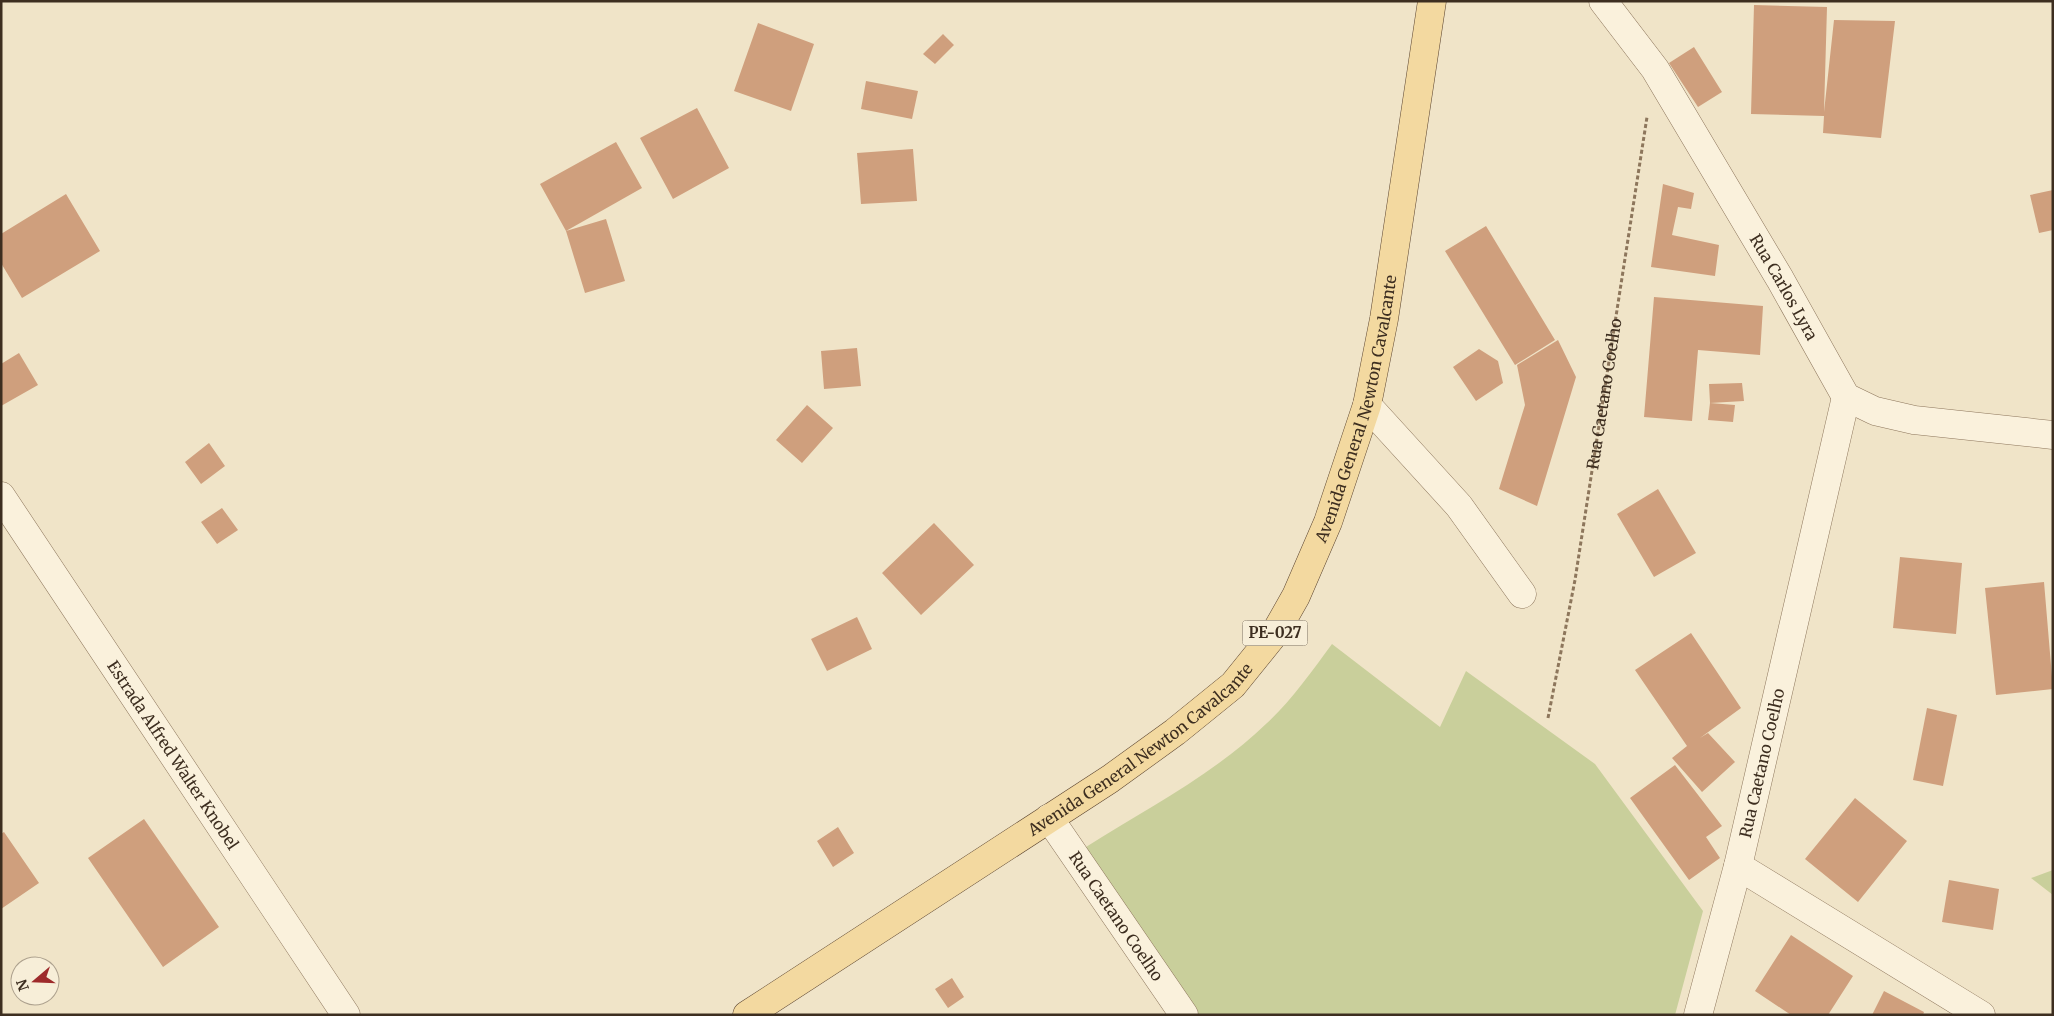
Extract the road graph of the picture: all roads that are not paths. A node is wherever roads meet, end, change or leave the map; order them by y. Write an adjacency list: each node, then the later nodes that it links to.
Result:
1 (1432, 1): 4 (main road, Avenida General Newton Cavalcante / PE-027)
2 (1603, 1): 3 (street, Rua Carlos Lyra)
3 (1846, 397): 5 (street); 9 (street, Rua Caetano Coelho)
4 (1367, 405): 7 (street); 8 (main road, Avenida General Newton Cavalcante / PE-027)
5 (2053, 434)
6 (1, 496): 10 (street, Estrada Alfred Walter Knobel)
7 (1522, 594)
8 (1049, 818): 11 (main road, Avenida General Newton Cavalcante / PE-027); 12 (street, Rua Caetano Coelho)
9 (1738, 866): 13 (street, Rua Caetano Coelho); 14 (street)
10 (346, 1015)
11 (747, 1015)
12 (1184, 1015)
13 (1698, 1015)
14 (1981, 1015)

